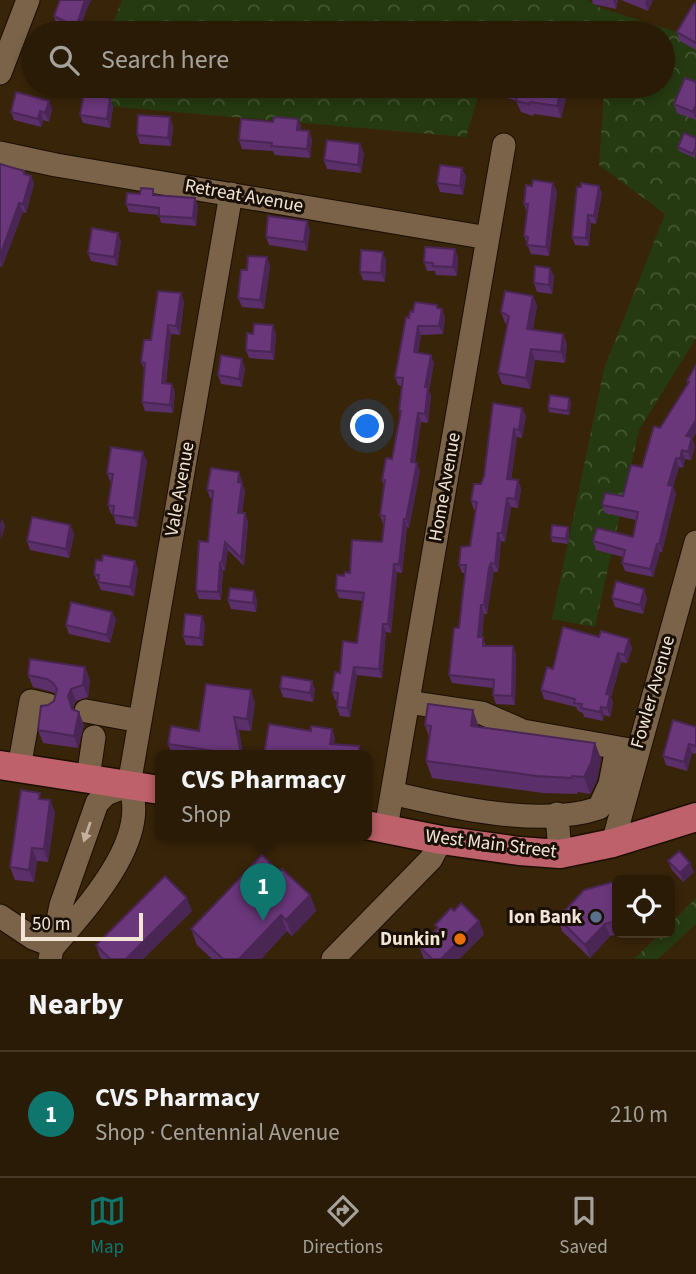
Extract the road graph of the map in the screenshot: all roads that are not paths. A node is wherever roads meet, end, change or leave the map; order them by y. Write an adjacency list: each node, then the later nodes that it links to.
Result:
1 (28, 0): 2 (street)
2 (0, 73)
3 (504, 145): 6 (street, Home Avenue)
4 (0, 153): 5 (street, Retreat Avenue)
5 (231, 194): 6 (street, Retreat Avenue); 10 (street, Vale Avenue)
6 (488, 238): 8 (street, Home Avenue)
7 (696, 542): 11 (street, Fowler Avenue)
8 (408, 702): 11 (street); 16 (street, Home Avenue)
9 (48, 705): 12 (street)
10 (140, 721): 13 (street); 14 (street, Vale Avenue)
11 (627, 749): 17 (street); 21 (street, Fowler Avenue)
12 (10, 767): 13 (main road)
13 (88, 778): 14 (main road)
14 (129, 785): 15 (main road); 24 (street, Vale Avenue); 24 (street, one-way to 24)
15 (155, 789)
16 (392, 793): 17 (street); 19 (street, Home Avenue)
17 (557, 814): 22 (street)
18 (696, 817): 21 (main road, West Main Street)
19 (376, 827): 20 (main road, West Main Street)
20 (441, 840): 22 (main road, West Main Street); 25 (street)
21 (613, 843): 22 (main road, West Main Street)
22 (560, 854)
23 (0, 916): 24 (street)
24 (52, 953)
25 (333, 959)

